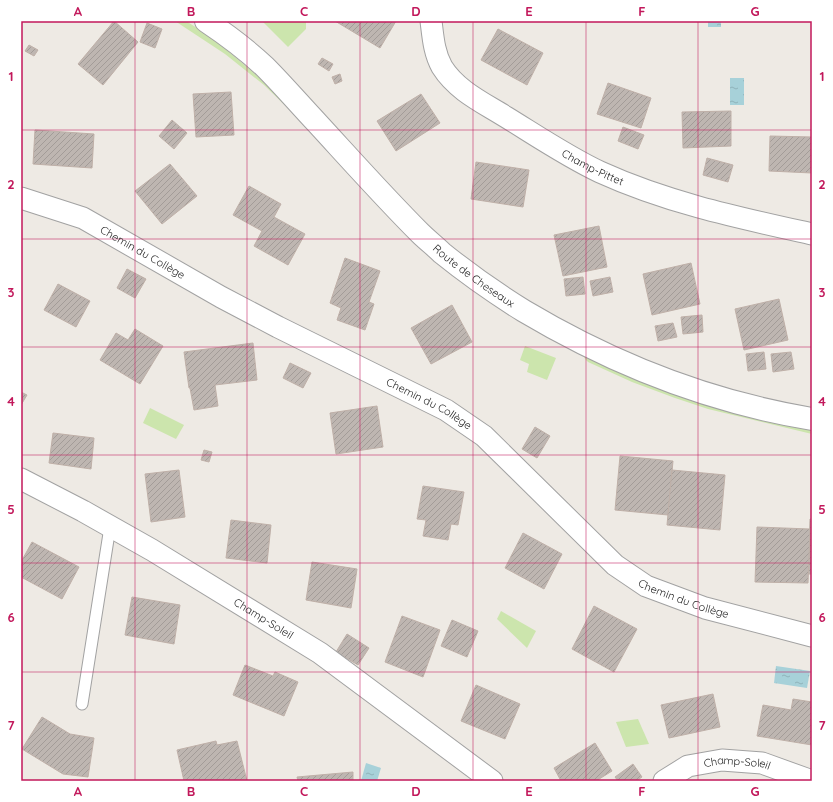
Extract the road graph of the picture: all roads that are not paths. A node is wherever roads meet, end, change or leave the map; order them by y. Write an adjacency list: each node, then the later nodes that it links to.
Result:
1 (206, 21): 5 (street, Route de Cheseaux)
2 (431, 21): 4 (street, Champ-Pittet)
3 (21, 198): 8 (street, Chemin du Collège)
4 (812, 234)
5 (812, 418)
6 (21, 479): 7 (street, Champ-Soleil)
7 (110, 527): 9 (lane); 10 (street, Champ-Soleil)
8 (812, 636)
9 (82, 704)
10 (492, 781)
11 (664, 781): 12 (street, Champ-Soleil)
12 (812, 781)

